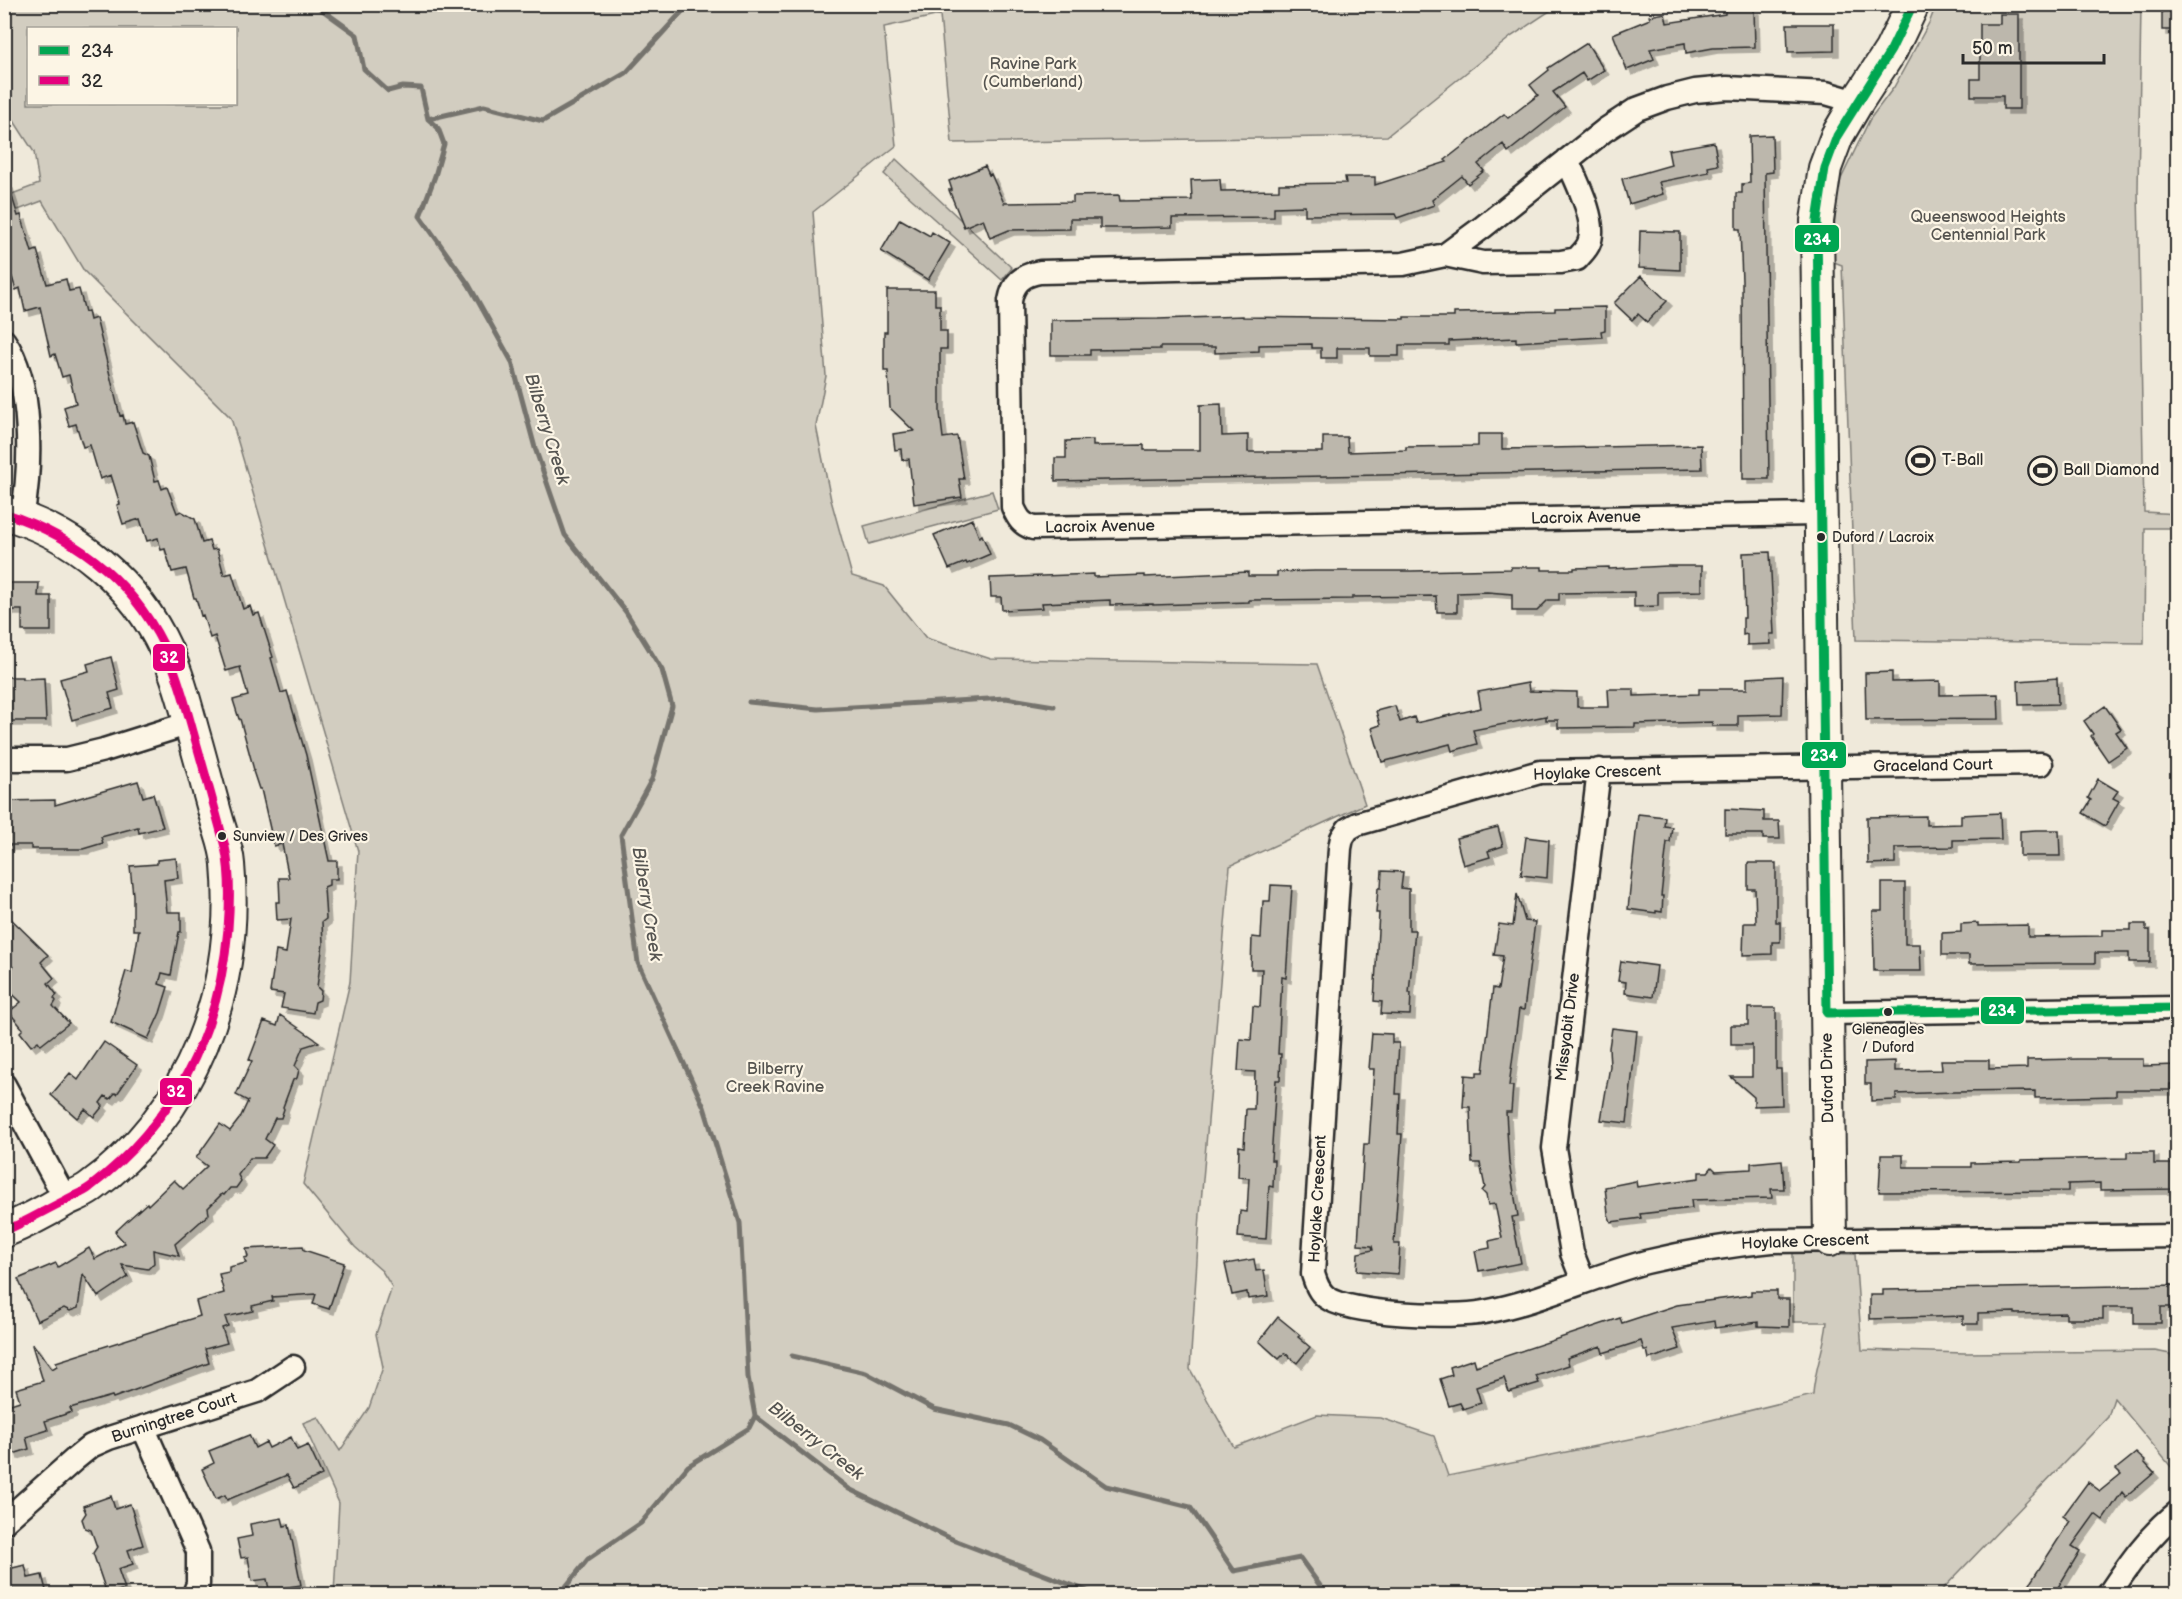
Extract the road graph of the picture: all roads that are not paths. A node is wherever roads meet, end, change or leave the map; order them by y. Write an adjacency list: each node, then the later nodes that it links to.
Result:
1 (1913, 4): 2 (street, Duford Drive)
2 (1857, 102): 3 (street, Lacroix Avenue); 6 (street, Duford Drive)
3 (1567, 160): 4 (street, Lacroix Avenue); 4 (street, Lacroix Avenue)
4 (1445, 255): 6 (street, Lacroix Avenue)
5 (4, 341): 7 (street)
6 (1819, 514): 11 (street, Duford Drive)
7 (13, 515): 8 (street)
8 (190, 723): 9 (street); 16 (street)
9 (4, 759)
10 (2041, 764): 11 (street, Graceland Court)
11 (1825, 768): 12 (street, Hoylake Crescent); 14 (street, Duford Drive)
12 (1599, 770): 20 (street, Missyabit Drive); 20 (street, Hoylake Crescent)
13 (2178, 1008): 14 (street)
14 (1827, 1013): 19 (street, Duford Drive)
15 (4, 1085): 16 (street)
16 (66, 1200): 17 (street)
17 (4, 1232)
18 (2178, 1236): 19 (street, Hoylake Crescent)
19 (1830, 1240): 20 (street, Hoylake Crescent)
20 (1582, 1281)
21 (293, 1367): 22 (street, Burningtree Court)
22 (143, 1427): 24 (street, Burningtree Court); 25 (street)
23 (2178, 1512): 26 (street)
24 (4, 1522)
25 (194, 1594)
26 (2109, 1594)

